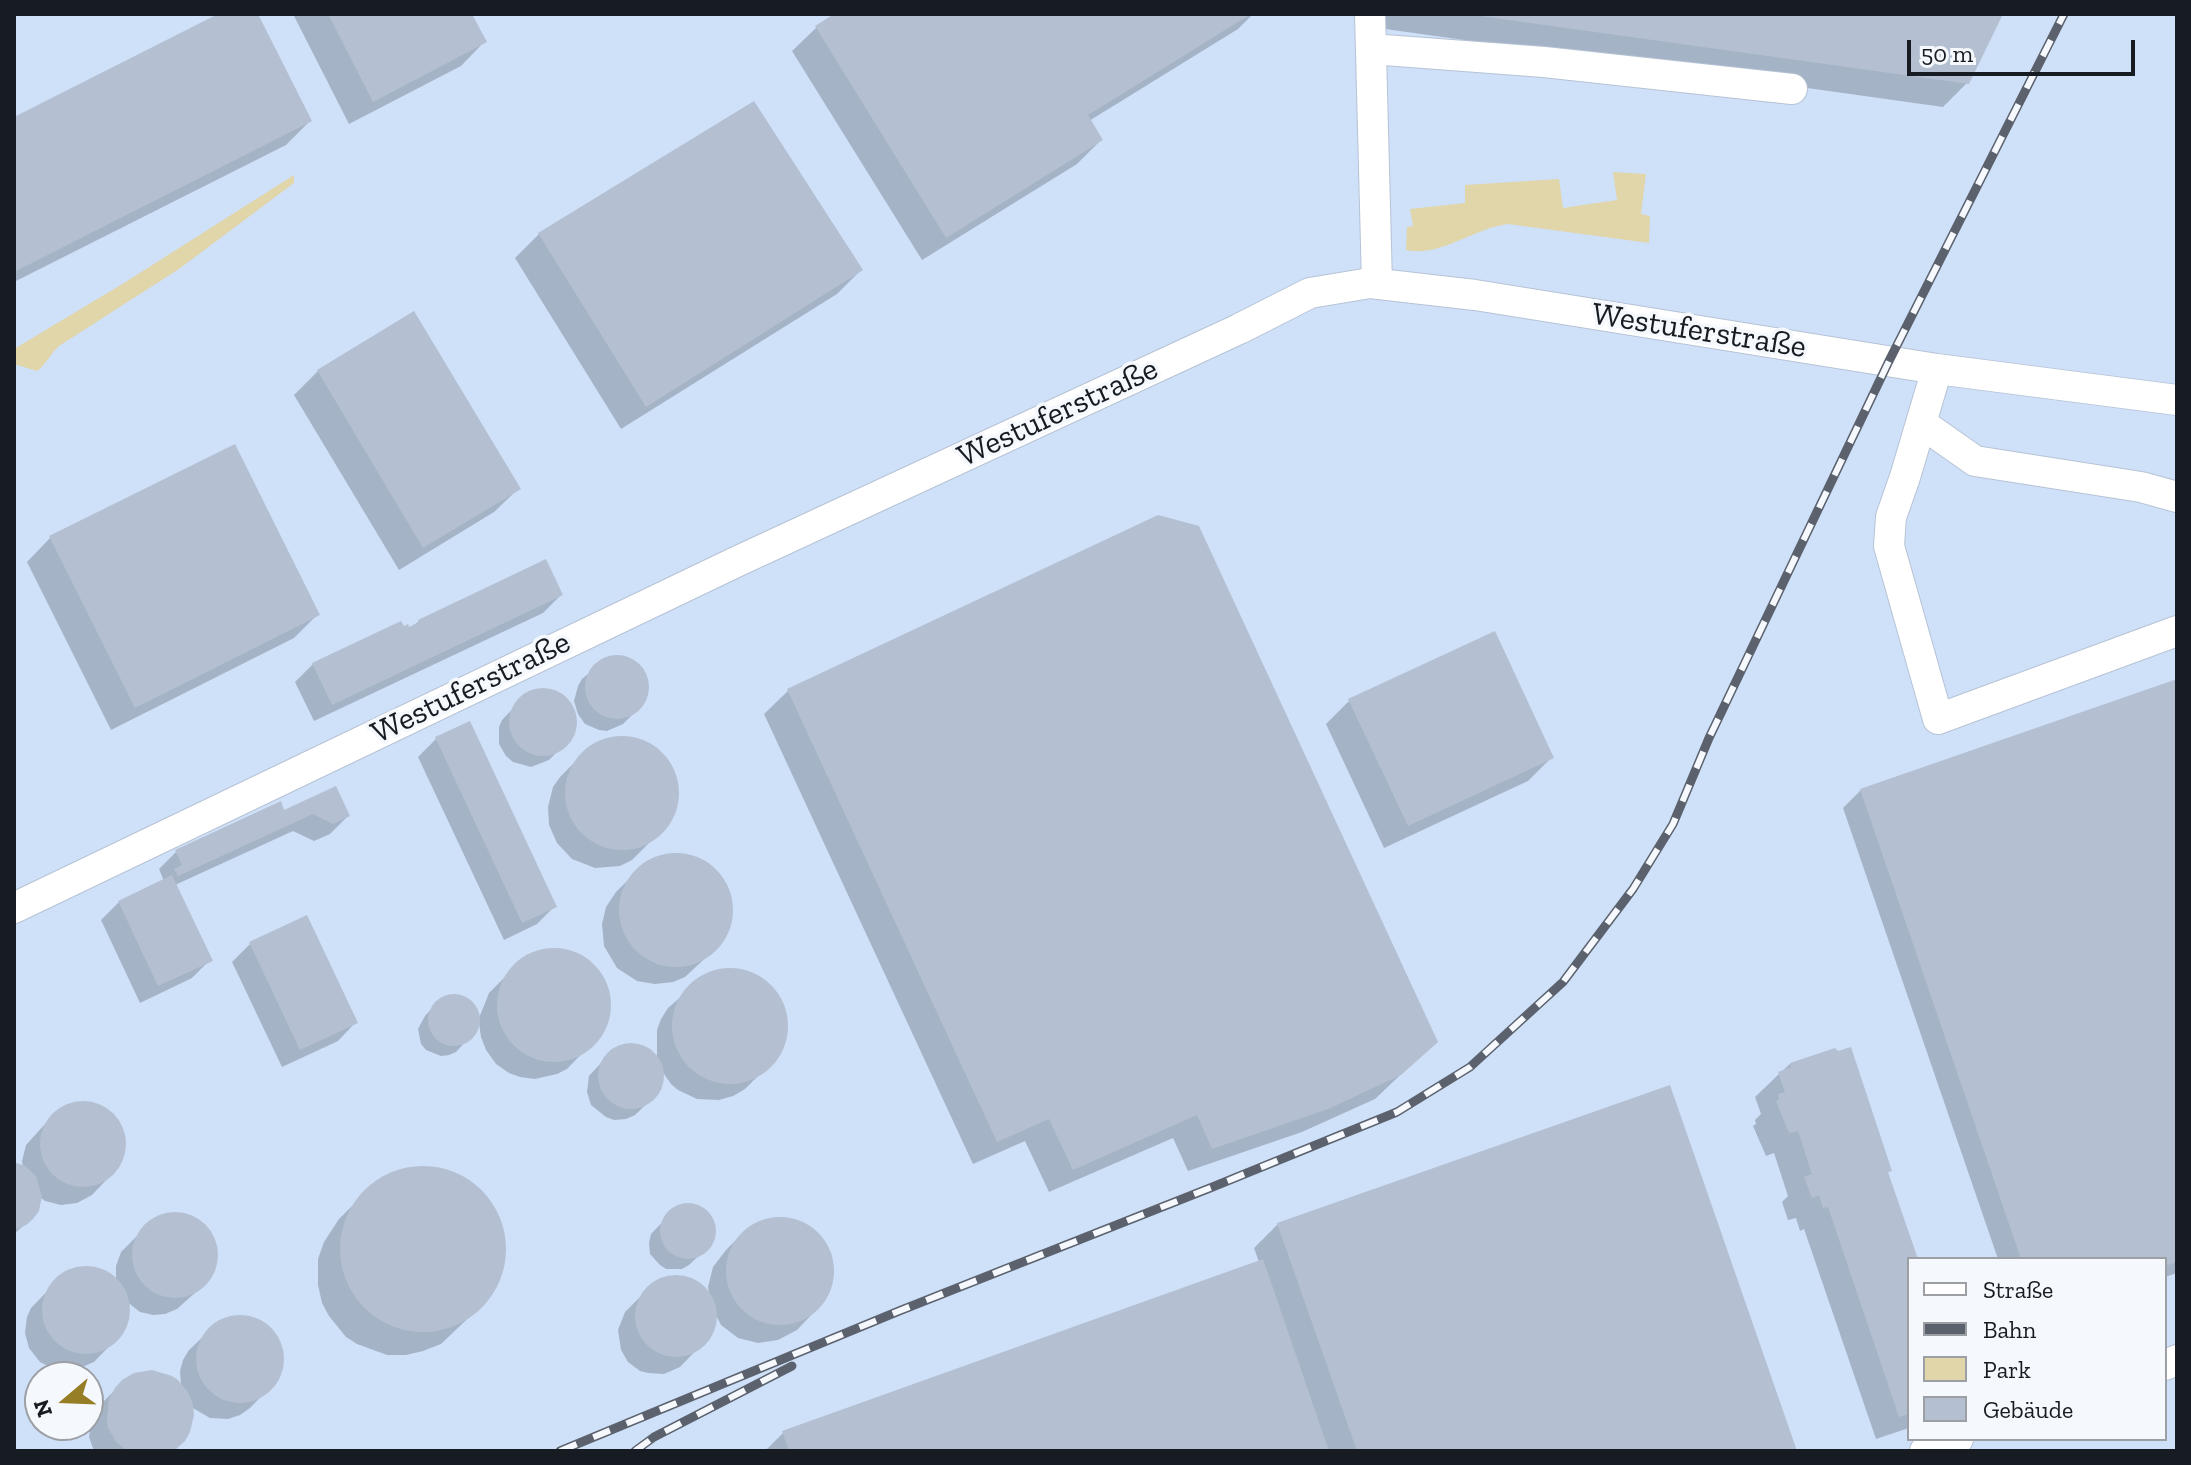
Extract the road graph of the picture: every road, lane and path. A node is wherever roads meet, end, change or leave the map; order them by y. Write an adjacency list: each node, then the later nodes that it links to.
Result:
1 (1370, 14): 2 (lane)
2 (1371, 49): 3 (lane); 4 (lane)
3 (1792, 89)
4 (1377, 284): 5 (lane, Westuferstraße); 10 (lane, Westuferstraße)
5 (1937, 369): 6 (lane, Westuferstraße); 7 (lane)
6 (2177, 400)
7 (1921, 423): 8 (lane); 9 (lane)
8 (2177, 497)
9 (2177, 631)
10 (14, 908)
11 (1952, 1441): 12 (lane)
12 (1925, 1451)

